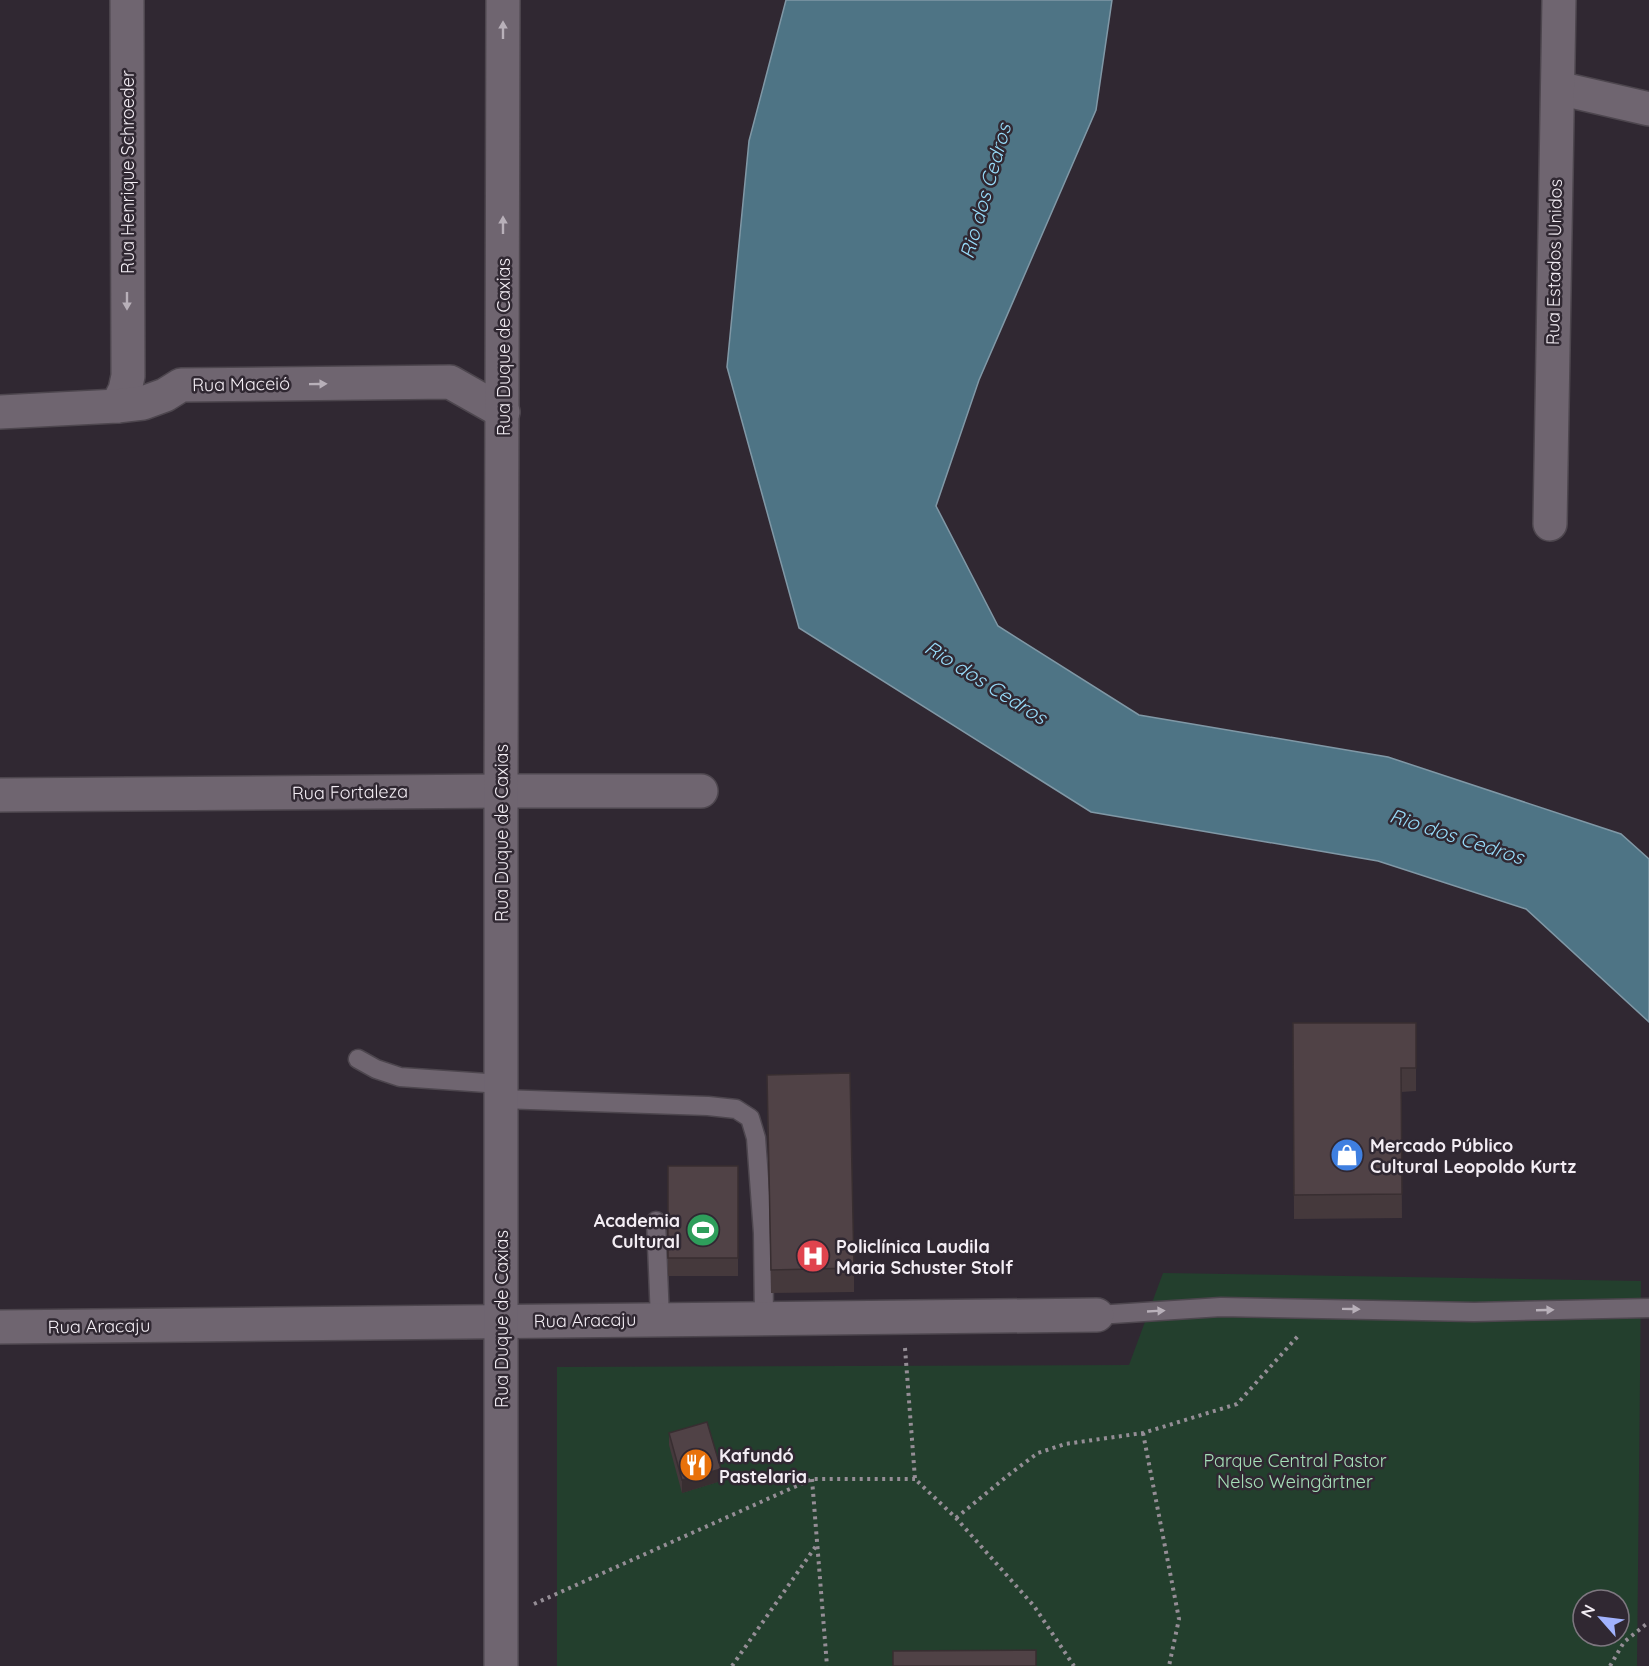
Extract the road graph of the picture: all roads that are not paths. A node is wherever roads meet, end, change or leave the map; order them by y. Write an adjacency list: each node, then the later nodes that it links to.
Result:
1 (127, 0): 6 (street, Rua Henrique Schroeder, one-way to 6)
2 (503, 0): 7 (street, Rua Duque de Caxias, one-way to 2)
3 (1559, 0): 4 (street, Rua Estados Unidos)
4 (1558, 88): 5 (street); 13 (street, Rua Estados Unidos)
5 (1649, 109)
6 (127, 345): 9 (street); 10 (street, Rua Henrique Schroeder)
7 (503, 347): 8 (street, Rua Maceió); 12 (street, Rua Duque de Caxias)
8 (450, 382): 9 (street, Rua Maceió, one-way to 8); 12 (street)
9 (181, 385): 10 (street, Rua Maceió)
10 (117, 406): 11 (street, Rua Maceió)
11 (0, 412)
12 (503, 412): 14 (street, Rua Duque de Caxias)
13 (1550, 524)
14 (501, 791): 15 (street, Rua Fortaleza); 16 (street, Rua Fortaleza); 18 (street, Rua Duque de Caxias)
15 (700, 791)
16 (0, 795)
17 (358, 1059): 18 (lane)
18 (501, 1091): 22 (lane); 24 (street, Rua Duque de Caxias)
19 (656, 1221): 23 (lane)
20 (1649, 1308): 21 (lane, one-way to 20)
21 (1097, 1315): 22 (street, Rua Aracaju)
22 (764, 1318): 23 (street, Rua Aracaju)
23 (660, 1319): 24 (street, Rua Aracaju)
24 (501, 1321): 25 (street, Rua Aracaju); 26 (street, Rua Duque de Caxias)
25 (0, 1327)
26 (501, 1666)

